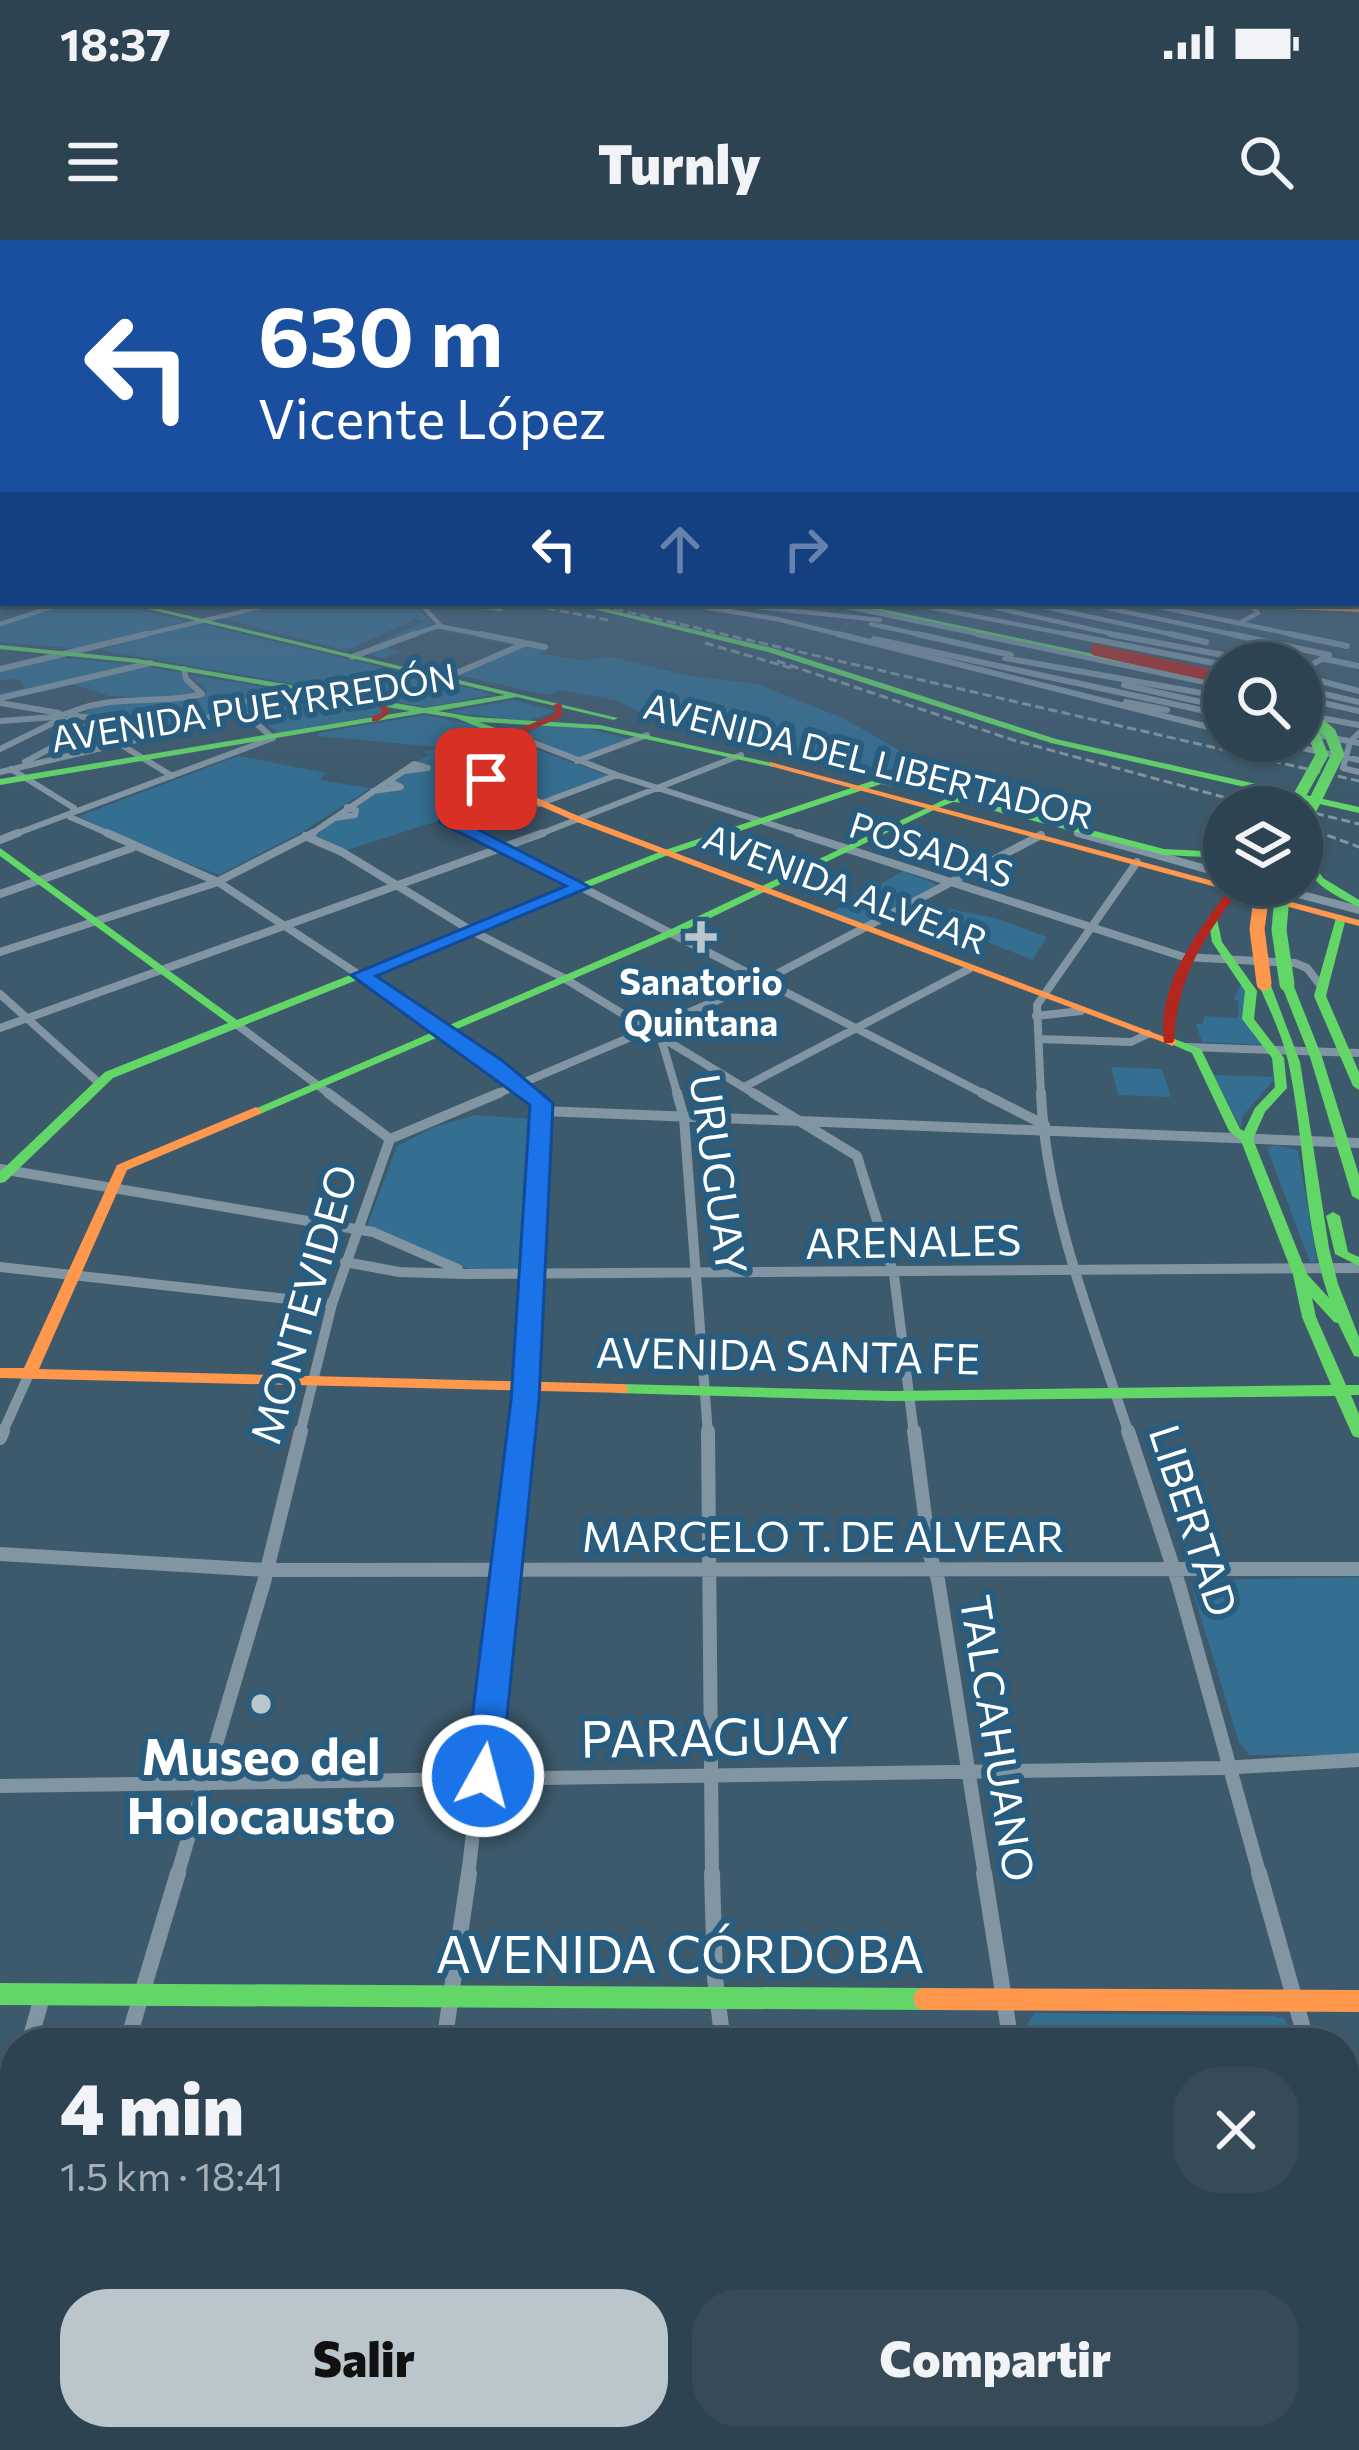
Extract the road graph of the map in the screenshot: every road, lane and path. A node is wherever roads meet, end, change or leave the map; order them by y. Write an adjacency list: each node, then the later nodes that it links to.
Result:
1 (55, 606): 34 (street)
2 (139, 606): 30 (main road)
3 (264, 606): 30 (street)
4 (422, 606): 36 (street)
5 (478, 606): 22 (street)
6 (584, 606): 113 (main road)
7 (697, 606): 37 (street)
8 (738, 606): 27 (street)
9 (810, 606): 27 (street)
10 (844, 606): 28 (street)
11 (921, 606): 32 (street)
12 (955, 606): 29 (street)
13 (991, 606): 23 (street)
14 (1025, 606): 23 (street)
15 (1040, 606): 33 (street)
16 (1097, 606): 26 (street)
17 (1149, 606): 26 (street)
18 (1176, 606): 24 (street)
19 (1203, 606): 24 (main road)
20 (1213, 606): 24 (main road)
21 (1342, 606): 24 (main road)
22 (501, 609)
23 (1013, 610): 29 (street); 38 (street)
24 (1244, 612): 39 (street); 49 (street)
25 (854, 614): 27 (street); 31 (street); 31 (street); 58 (main road, bridge); 61 (street)
26 (1133, 614): 33 (street); 39 (street)
27 (814, 615): 37 (street)
28 (890, 615): 31 (street); 53 (street)
29 (1001, 615): 32 (street); 35 (street)
30 (197, 620): 47 (street); 48 (main road)
31 (880, 620)
32 (991, 621): 51 (street)
33 (1115, 622): 38 (street); 40 (street)
34 (0, 624)
35 (1045, 624)
36 (435, 625): 41 (street); 48 (street)
37 (798, 625): 62 (street); 64 (street)
38 (1096, 632): 45 (street)
39 (1222, 633): 40 (street); 49 (street)
40 (1206, 642)
41 (526, 643): 44 (street); 57 (street)
42 (1203, 644): 45 (street)
43 (0, 646): 47 (main road, AVENIDA DEL LIBERTADOR)
44 (545, 647)
45 (1192, 650): 46 (street)
46 (1203, 652)
47 (76, 654): 52 (main road, AVENIDA DEL LIBERTADOR); 55 (street)
48 (356, 655): 57 (main road)
49 (1327, 657): 50 (street); 54 (street)
50 (1323, 659)
51 (1203, 660)
52 (151, 663): 56 (main road, AVENIDA DEL LIBERTADOR); 70 (street)
53 (1131, 666): 59 (street); 61 (street)
54 (1359, 666)
55 (0, 669)
56 (184, 669): 63 (main road, AVENIDA DEL LIBERTADOR); 78 (street)
57 (445, 678): 68 (main road)
58 (1203, 679)
59 (1203, 679)
60 (1323, 680): 67 (street)
61 (1122, 681): 64 (street); 65 (street); 73 (street)
62 (1028, 684): 64 (street); 83 (street)
63 (283, 686): 72 (street); 76 (main road, AVENIDA DEL LIBERTADOR)
64 (1100, 691): 75 (street)
65 (1203, 693)
66 (1323, 693): 67 (street)
67 (1357, 694): 74 (street)
68 (517, 695): 71 (main road); 77 (main road, AVENIDA PUEYRREDÓN)
69 (1323, 700): 74 (street)
70 (0, 701): 78 (street)
71 (558, 705): 87 (main road); 95 (main road)
72 (236, 706): 90 (street); 91 (street)
73 (1203, 707)
74 (1344, 707): 80 (street)
75 (1203, 710)
76 (378, 711): 77 (main road, AVENIDA DEL LIBERTADOR); 90 (main road, AVENIDA PUEYRREDÓN)
77 (452, 712): 87 (main road, AVENIDA DEL LIBERTADOR); 105 (main road)
78 (66, 716): 81 (street); 82 (street); 85 (street); 93 (street)
79 (1323, 718): 80 (street)
80 (1328, 719): 86 (street)
81 (0, 721)
82 (118, 721)
83 (1203, 726)
84 (1323, 728): 106 (main road, bridge)
85 (86, 729): 91 (street); 100 (street)
86 (1359, 729): 94 (street)
87 (531, 731): 88 (main road, AVENIDA DEL LIBERTADOR); 97 (street, POSADAS); 105 (main road)
88 (647, 736): 95 (main road, AVENIDA DEL LIBERTADOR); 97 (street)
89 (1323, 739): 94 (street)
90 (259, 741): 96 (main road, AVENIDA PUEYRREDÓN); 101 (street)
91 (116, 743): 96 (street); 100 (street)
92 (1323, 747): 94 (street)
93 (0, 749)
94 (1354, 750): 99 (street)
95 (737, 753): 104 (main road, AVENIDA DEL LIBERTADOR); 107 (street)
96 (143, 758): 100 (main road, AVENIDA PUEYRREDÓN); 101 (street)
97 (576, 762): 102 (street, POSADAS)
98 (0, 772): 100 (street)
99 (1359, 772)
100 (12, 776): 114 (street)
101 (172, 776): 114 (street)
102 (616, 776): 107 (street, POSADAS); 110 (street)
103 (391, 779): 103 (street); 108 (street); 108 (street)
104 (873, 784): 104 (street); 109 (street, AVENIDA DEL LIBERTADOR); 111 (main road, AVENIDA DEL LIBERTADOR); 116 (main road)
105 (484, 785): 110 (main road, AVENIDA ALVEAR); 121 (main road)
106 (1320, 786)
107 (659, 789): 115 (street); 116 (street, POSADAS)
108 (373, 791): 118 (street)
109 (974, 801): 111 (main road); 112 (street, AVENIDA DEL LIBERTADOR)
110 (539, 804): 115 (main road, AVENIDA ALVEAR)
111 (935, 806): 117 (main road, AVENIDA DEL LIBERTADOR); 122 (main road)
112 (999, 809): 125 (main road); 127 (street, AVENIDA DEL LIBERTADOR)
113 (1359, 810)
114 (70, 813): 119 (street); 120 (street)
115 (580, 820): 121 (street); 124 (main road, AVENIDA ALVEAR)
116 (760, 821): 122 (street, POSADAS); 124 (main road)
117 (1041, 835): 126 (main road, AVENIDA DEL LIBERTADOR); 131 (street, MONTEVIDEO)
118 (305, 836): 130 (street); 133 (street, TALCAHUANO)
119 (0, 840)
120 (132, 848): 129 (street); 130 (street)
121 (502, 848): 133 (street); 134 (main road)
122 (845, 849): 131 (street, POSADAS); 135 (main road)
123 (0, 851): 129 (main road)
124 (665, 853): 134 (main road); 135 (main road, AVENIDA ALVEAR)
125 (1203, 854)
126 (1136, 862): 128 (main road, AVENIDA DEL LIBERTADOR); 146 (street)
127 (1203, 873)
128 (1203, 876)
129 (42, 880): 136 (street); 144 (main road)
130 (216, 881): 144 (street); 145 (street)
131 (950, 882): 146 (street, POSADAS); 147 (street, MONTEVIDEO)
132 (1323, 884): 142 (main road)
133 (401, 885): 145 (street); 148 (street, TALCAHUANO)
134 (581, 887): 148 (main road); 149 (street)
135 (763, 890): 147 (main road, AVENIDA ALVEAR); 149 (main road)
136 (0, 894)
137 (1323, 904): 142 (street)
138 (1219, 906): 143 (main road)
139 (1260, 906): 158 (main road, bridge)
140 (1282, 906): 158 (main road, bridge)
141 (1323, 906): 142 (main road, AVENIDA DEL LIBERTADOR)
142 (1355, 914): 159 (main road)
143 (1213, 919): 151 (main road); 152 (main road)
144 (98, 920): 150 (street); 154 (main road)
145 (290, 926): 154 (street); 155 (street)
146 (1093, 928): 151 (street, POSADAS); 161 (street)
147 (865, 930): 153 (main road, AVENIDA ALVEAR); 157 (street, MONTEVIDEO)
148 (472, 931): 155 (main road); 156 (street, TALCAHUANO)
149 (671, 933): 156 (main road); 157 (street)
150 (0, 952)
151 (1184, 957): 152 (street, POSADAS); 170 (main road)
152 (1231, 959): 159 (street, POSADAS); 171 (main road)
153 (968, 969): 161 (main road, AVENIDA ALVEAR); 165 (street)
154 (163, 970): 162 (street); 163 (main road)
155 (361, 975): 163 (main road); 166 (street)
156 (562, 977): 166 (main road); 167 (street, TALCAHUANO)
157 (765, 980): 165 (street); 167 (street, MONTEVIDEO)
158 (1275, 983): 171 (main road)
159 (1321, 986): 172 (main road)
160 (0, 994): 162 (street)
161 (1039, 1007): 168 (main road, AVENIDA ALVEAR); 169 (street, LIBERTAD)
162 (28, 1018): 164 (street); 174 (street)
163 (236, 1024): 174 (main road); 175 (street)
164 (0, 1028)
165 (861, 1029): 177 (street); 182 (street)
166 (443, 1030): 175 (main road); 176 (street)
167 (656, 1032): 176 (street, MONTEVIDEO); 177 (street, TALCAHUANO); 180 (street, URUGUAY)
168 (1122, 1034): 169 (street); 170 (main road, AVENIDA ALVEAR)
169 (1039, 1039): 182 (street, LIBERTAD)
170 (1168, 1041): 171 (street); 184 (main road)
171 (1293, 1050): 172 (street); 173 (main road); 186 (main road)
172 (1352, 1053): 178 (main road)
173 (1288, 1081): 184 (main road); 185 (main road)
174 (99, 1083): 187 (main road)
175 (317, 1083): 183 (street); 188 (main road)
176 (523, 1086): 179 (street); 183 (street, MONTEVIDEO)
177 (746, 1086): 181 (street, TALCAHUANO)
178 (1359, 1086)
179 (542, 1111): 180 (street); 196 (street)
180 (684, 1118): 181 (street); 200 (street, URUGUAY)
181 (804, 1120): 182 (street); 202 (street, TALCAHUANO)
182 (1046, 1128): 184 (street); 197 (street, LIBERTAD)
183 (390, 1139): 191 (street, MONTEVIDEO)
184 (1247, 1139): 185 (street); 198 (main road)
185 (1308, 1141): 186 (street); 189 (main road)
186 (1349, 1143): 190 (main road)
187 (2, 1173): 188 (street, ARENALES)
188 (110, 1186): 191 (street, ARENALES); 201 (main road)
189 (1318, 1189): 193 (main road); 195 (main road)
190 (1359, 1196)
191 (355, 1228): 192 (street, MONTEVIDEO); 199 (street, ARENALES)
192 (345, 1262): 199 (street, ARENALES); 203 (street, MONTEVIDEO)
193 (1359, 1265): 195 (street, ARENALES)
194 (0, 1268): 201 (street)
195 (1328, 1268): 198 (street, ARENALES); 204 (main road)
196 (531, 1271): 199 (street, ARENALES); 200 (street, ARENALES); 209 (street)
197 (1075, 1271): 198 (street, ARENALES); 202 (street, ARENALES); 212 (street, LIBERTAD)
198 (1299, 1271): 204 (main road); 210 (main road)
199 (467, 1272)
200 (700, 1274): 202 (street, ARENALES); 211 (street, URUGUAY)
201 (71, 1275): 203 (street); 207 (main road)
202 (894, 1275): 213 (street, TALCAHUANO)
203 (332, 1304): 208 (street, MONTEVIDEO)
204 (1343, 1324): 205 (main road)
205 (1359, 1352)
206 (0, 1373): 207 (main road, AVENIDA SANTA FE)
207 (29, 1374): 208 (main road, AVENIDA SANTA FE); 215 (street)
208 (314, 1382): 209 (main road, AVENIDA SANTA FE); 221 (street, MONTEVIDEO)
209 (526, 1388): 211 (main road, AVENIDA SANTA FE); 217 (street)
210 (1350, 1390): 212 (main road, AVENIDA SANTA FE); 214 (main road)
211 (708, 1393): 213 (main road, AVENIDA SANTA FE); 218 (street, URUGUAY)
212 (1118, 1395): 213 (main road, AVENIDA SANTA FE); 222 (street, LIBERTAD)
213 (909, 1396): 219 (street, TALCAHUANO)
214 (1359, 1432)
215 (0, 1438)
216 (0, 1554): 221 (street, MARCELO T. DE ALVEAR)
217 (508, 1567): 218 (street, MARCELO T. DE ALVEAR); 221 (street, MARCELO T. DE ALVEAR); 227 (street)
218 (708, 1567): 219 (street, MARCELO T. DE ALVEAR); 226 (street, URUGUAY)
219 (934, 1568): 222 (street, MARCELO T. DE ALVEAR); 225 (street, TALCAHUANO)
220 (1359, 1569): 222 (street, MARCELO T. DE ALVEAR)
221 (266, 1570): 228 (street, MONTEVIDEO)
222 (1174, 1570): 224 (street, LIBERTAD)
223 (1359, 1760): 224 (street, PARAGUAY)
224 (1231, 1767): 225 (street, PARAGUAY); 237 (street, LIBERTAD)
225 (968, 1769): 226 (street, PARAGUAY); 235 (street, TALCAHUANO)
226 (709, 1775): 227 (street, PARAGUAY); 234 (street, URUGUAY)
227 (483, 1776): 228 (street, PARAGUAY); 233 (street)
228 (205, 1781): 229 (street, PARAGUAY); 232 (street, MONTEVIDEO)
229 (0, 1786)
230 (0, 1994): 231 (main road, AVENIDA CÓRDOBA)
231 (43, 1994): 232 (main road, AVENIDA CÓRDOBA); 238 (street)
232 (141, 1994): 233 (main road, AVENIDA CÓRDOBA); 239 (street, MONTEVIDEO)
233 (451, 1995): 234 (main road, AVENIDA CÓRDOBA); 240 (street)
234 (719, 1996): 235 (main road, AVENIDA CÓRDOBA); 241 (street, URUGUAY)
235 (1004, 2000): 237 (main road, AVENIDA CÓRDOBA); 242 (street, TALCAHUANO)
236 (1359, 2001): 237 (main road, AVENIDA CÓRDOBA)
237 (1295, 2003): 243 (street, LIBERTAD)
238 (33, 2028)
239 (131, 2028)
240 (446, 2028)
241 (722, 2028)
242 (1009, 2028)
243 (1302, 2028)

